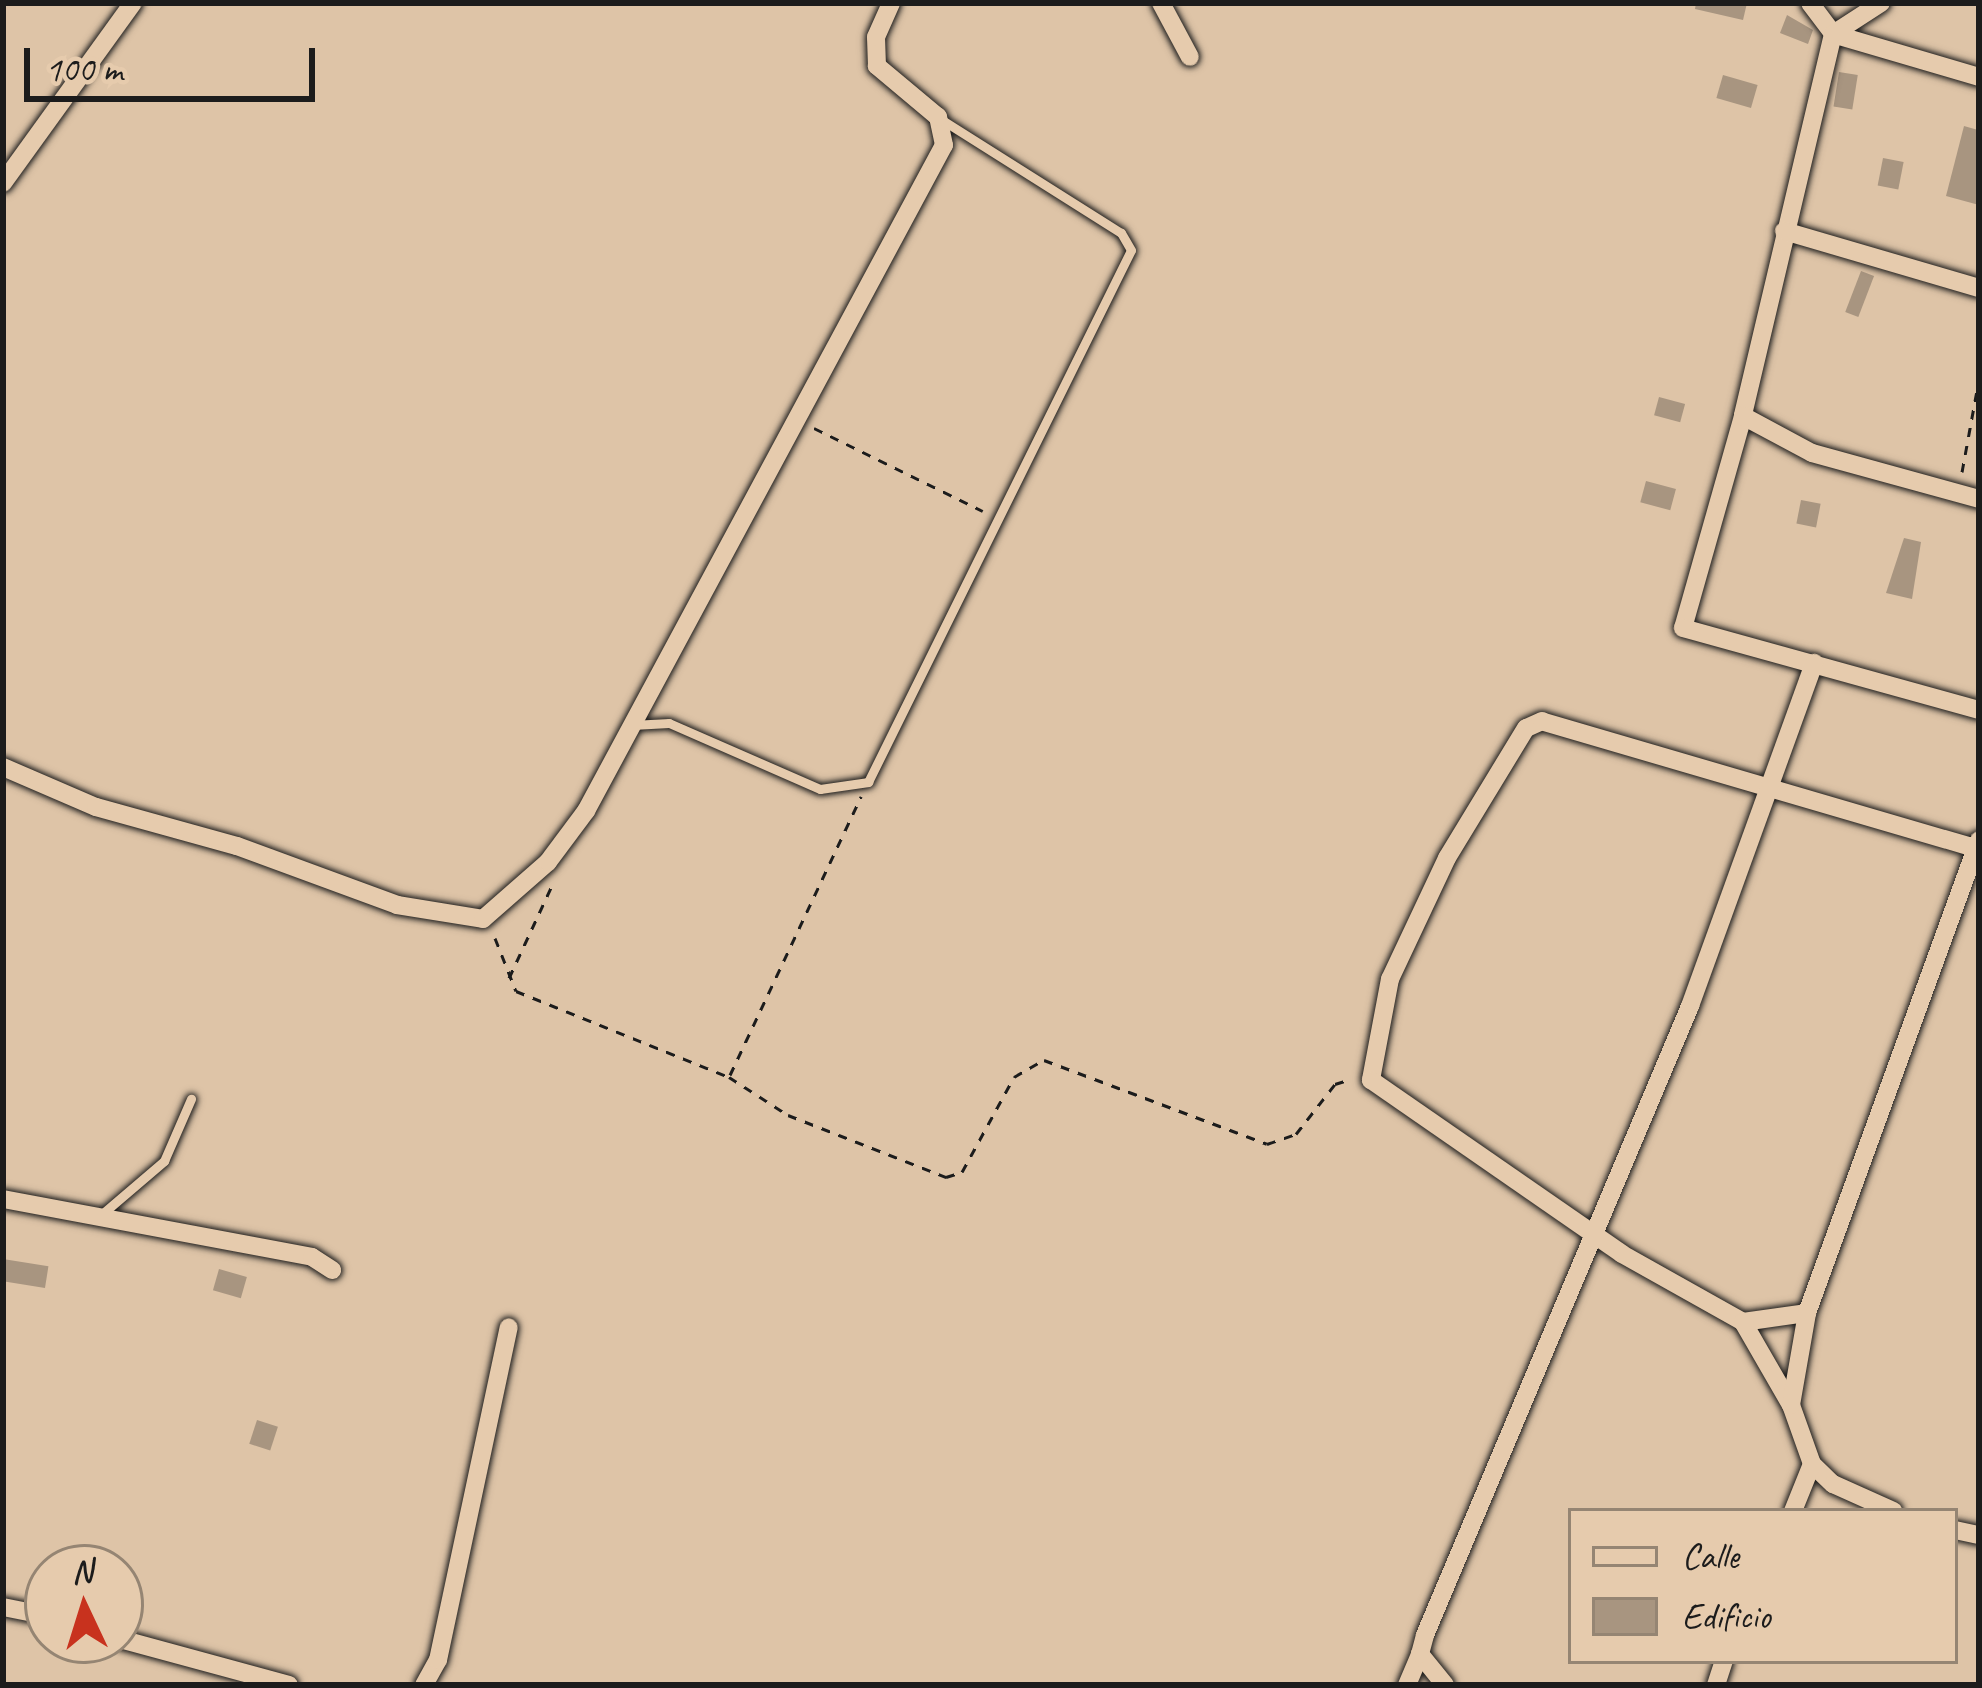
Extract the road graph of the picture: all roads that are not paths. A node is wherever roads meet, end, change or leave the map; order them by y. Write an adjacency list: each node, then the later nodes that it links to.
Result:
1 (133, 3): 10 (street)
2 (891, 3): 9 (street)
3 (1161, 3): 7 (street)
4 (1810, 3): 6 (street)
5 (1882, 3): 6 (street)
6 (1833, 34): 8 (street); 11 (street)
7 (1190, 57)
8 (1979, 77)
9 (938, 117): 17 (street); 17 (lane)
10 (3, 183)
11 (1784, 231): 12 (street); 13 (street)
12 (1979, 288)
13 (1743, 416): 14 (street); 15 (street)
14 (1979, 499)
15 (1814, 663): 16 (street); 19 (street)
16 (1979, 710)
17 (632, 725): 18 (street)
18 (3, 767)
19 (1766, 783): 20 (street); 24 (street); 24 (street)
20 (1978, 846): 26 (street)
21 (191, 1099): 23 (lane)
22 (3, 1199): 23 (street)
23 (92, 1221): 25 (street)
24 (1597, 1236): 27 (street); 34 (street)
25 (332, 1270)
26 (1807, 1313): 27 (street); 29 (street)
27 (1743, 1322): 29 (street)
28 (509, 1327): 36 (street)
29 (1791, 1405): 30 (street)
30 (1812, 1464): 31 (street); 32 (street)
31 (1794, 1508)
32 (1886, 1508)
33 (144, 1646): 35 (street)
34 (1420, 1654): 37 (street); 38 (street)
35 (289, 1685)
36 (424, 1685)
37 (1407, 1685)
38 (1445, 1685)

